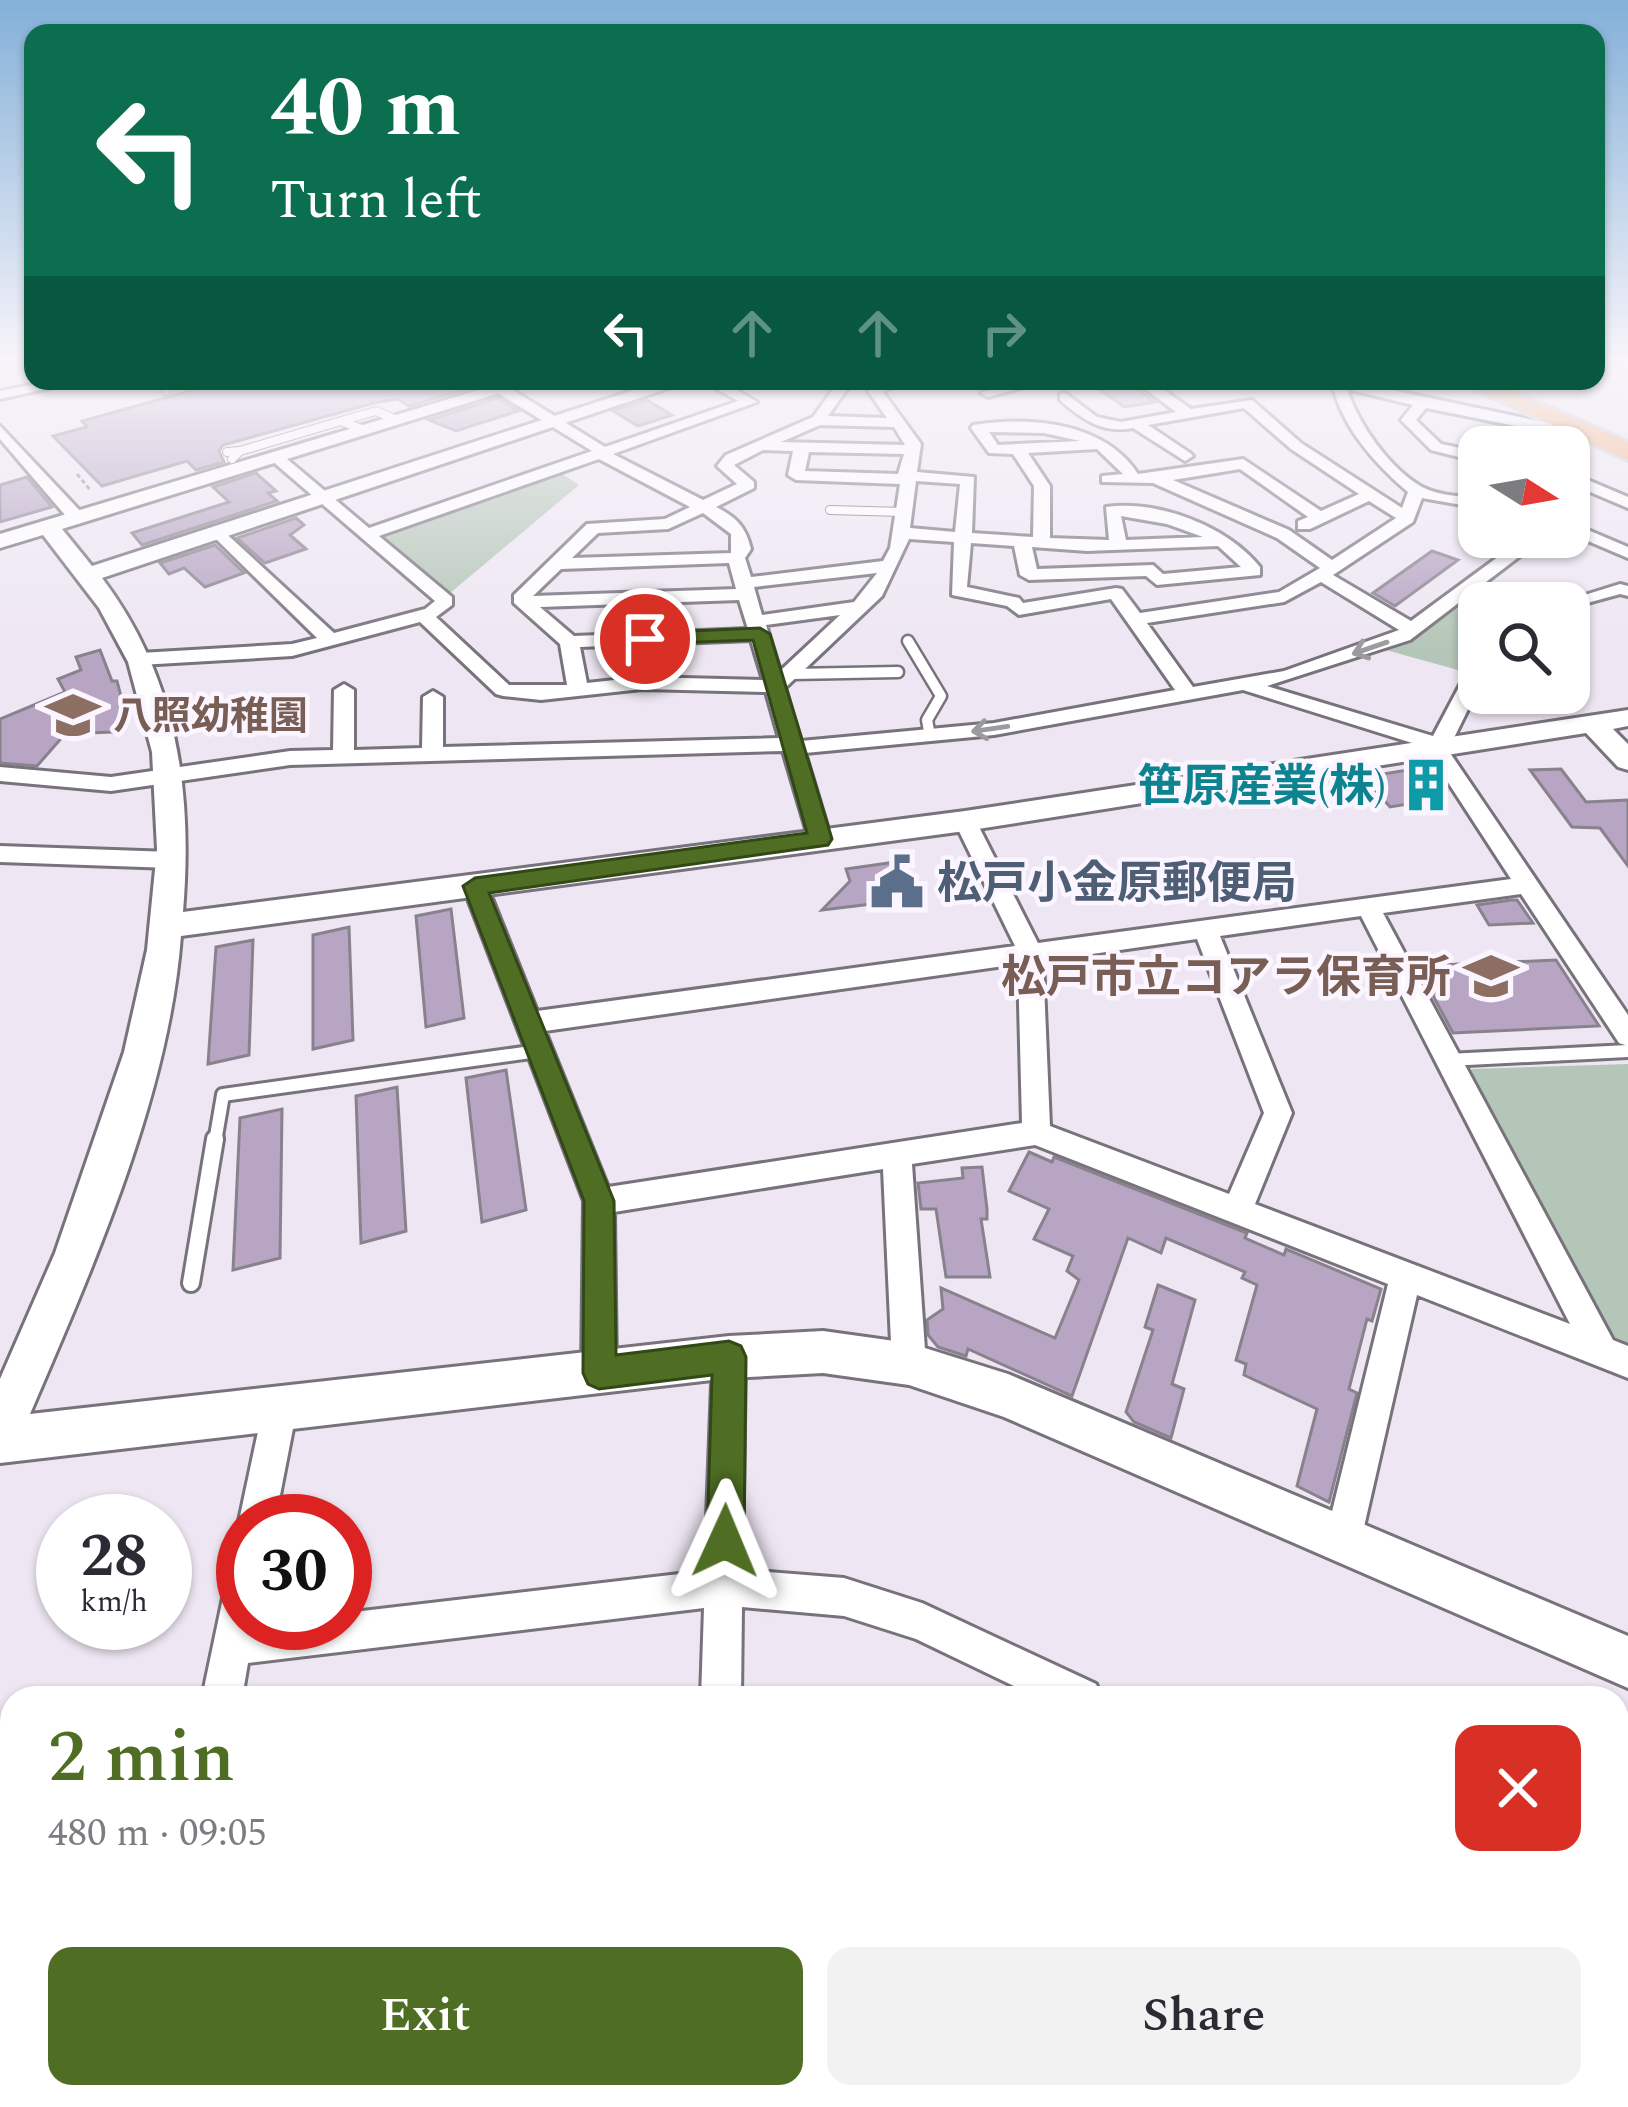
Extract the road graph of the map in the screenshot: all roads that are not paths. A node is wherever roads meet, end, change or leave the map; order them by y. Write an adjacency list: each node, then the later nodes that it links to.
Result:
1 (16, 454): 33 (street)
2 (243, 454): 17 (lane)
3 (286, 454): 16 (street)
4 (456, 454): 25 (street)
5 (598, 454): 36 (street)
6 (604, 454): 28 (street)
7 (738, 454): 28 (street)
8 (800, 454): 18 (street)
9 (911, 454): 18 (street)
10 (1021, 454): 41 (street)
11 (1116, 454): 21 (street)
12 (1181, 454): 15 (street)
13 (1309, 454): 24 (street)
14 (1383, 454): 23 (street)
15 (1184, 456)
16 (277, 457): 17 (street); 25 (street)
17 (232, 458): 33 (street)
18 (905, 478): 30 (street); 38 (street)
19 (1156, 478): 21 (street); 31 (street); 37 (street)
20 (1108, 479): 21 (street)
21 (1134, 479)
22 (1590, 486): 27 (street)
23 (1416, 491): 26 (street); 32 (street)
24 (1371, 494): 31 (street); 32 (street)
25 (325, 497): 34 (street); 36 (street)
26 (1458, 499)
27 (1628, 503)
28 (705, 508): 45 (street); 47 (street)
29 (830, 510): 30 (lane)
30 (903, 512): 35 (street)
31 (1319, 517): 37 (street)
32 (1407, 518): 49 (street)
33 (63, 523): 40 (street); 50 (street)
34 (218, 532): 50 (street); 62 (street)
35 (902, 532): 38 (street); 48 (street)
36 (368, 534): 58 (street)
37 (1282, 534): 49 (street)
38 (963, 536): 41 (street); 59 (street)
39 (1590, 536): 44 (street)
40 (0, 541)
41 (1032, 542): 42 (street); 43 (street)
42 (1223, 542): 43 (street); 43 (street)
43 (1118, 545)
44 (1628, 554)
45 (736, 558): 47 (street); 51 (street)
46 (1509, 558): 54 (street)
47 (556, 564): 55 (street)
48 (889, 566): 51 (street); 57 (street)
49 (1326, 571): 59 (street); 61 (street)
50 (87, 575): 65 (street)
51 (746, 589): 55 (street); 60 (street)
52 (1628, 591): 53 (street)
53 (1590, 597)
54 (1453, 601): 56 (street); 61 (street)
55 (524, 602): 64 (street)
56 (1458, 603)
57 (860, 607): 60 (street); 67 (street)
58 (424, 616): 62 (street); 69 (street)
59 (1133, 620): 71 (street)
60 (759, 627): 64 (street); 67 (street)
61 (1413, 630): 68 (street, one-way to 68)
62 (330, 640): 65 (street)
63 (908, 641): 76 (lane)
64 (568, 642): 69 (street)
65 (140, 659): 83 (street)
66 (898, 672): 67 (lane)
67 (784, 680): 69 (street); 78 (street)
68 (1241, 684): 71 (street); 77 (street)
69 (578, 689)
70 (344, 690): 80 (street)
71 (1186, 692): 76 (street, one-way to 76)
72 (433, 697): 79 (street)
73 (1458, 707): 77 (street)
74 (1628, 718): 75 (street)
75 (1593, 724): 77 (street); 81 (street)
76 (930, 736): 78 (street)
77 (1438, 745): 84 (street); 88 (street)
78 (793, 746): 79 (street); 85 (street)
79 (432, 756): 80 (street)
80 (343, 757): 83 (street)
81 (1628, 761)
82 (0, 774): 83 (street)
83 (169, 776): 87 (street)
84 (964, 821): 85 (street); 93 (street)
85 (820, 839): 89 (street)
86 (0, 854): 87 (street)
87 (171, 860): 91 (street)
88 (1525, 885): 90 (street); 94 (street)
89 (475, 886): 91 (street); 95 (street)
90 (1368, 907): 92 (street); 97 (street)
91 (166, 926): 109 (street)
92 (1205, 929): 93 (street); 101 (street)
93 (1030, 952): 95 (street); 98 (street)
94 (1628, 1036)
95 (532, 1037): 100 (street); 103 (lane)
96 (1628, 1052): 97 (lane)
97 (1448, 1060): 105 (street)
98 (1036, 1132): 99 (street); 101 (street)
99 (897, 1155): 100 (street); 106 (street)
100 (599, 1201): 107 (street)
101 (1237, 1211): 102 (street)
102 (1406, 1276): 105 (street); 112 (street)
103 (191, 1283)
104 (729, 1357): 106 (street); 107 (street); 113 (street)
105 (1614, 1357)
106 (909, 1364): 112 (street)
107 (599, 1373): 108 (street)
108 (280, 1408): 110 (street); 111 (street)
109 (0, 1430)
110 (0, 1440)
111 (262, 1494)
112 (1343, 1540): 116 (street)
113 (724, 1587): 114 (street); 118 (street); 119 (street)
114 (372, 1629)
115 (231, 1650): 117 (street)
116 (1628, 1662)
117 (224, 1686)
118 (721, 1686)
119 (1057, 1686)

